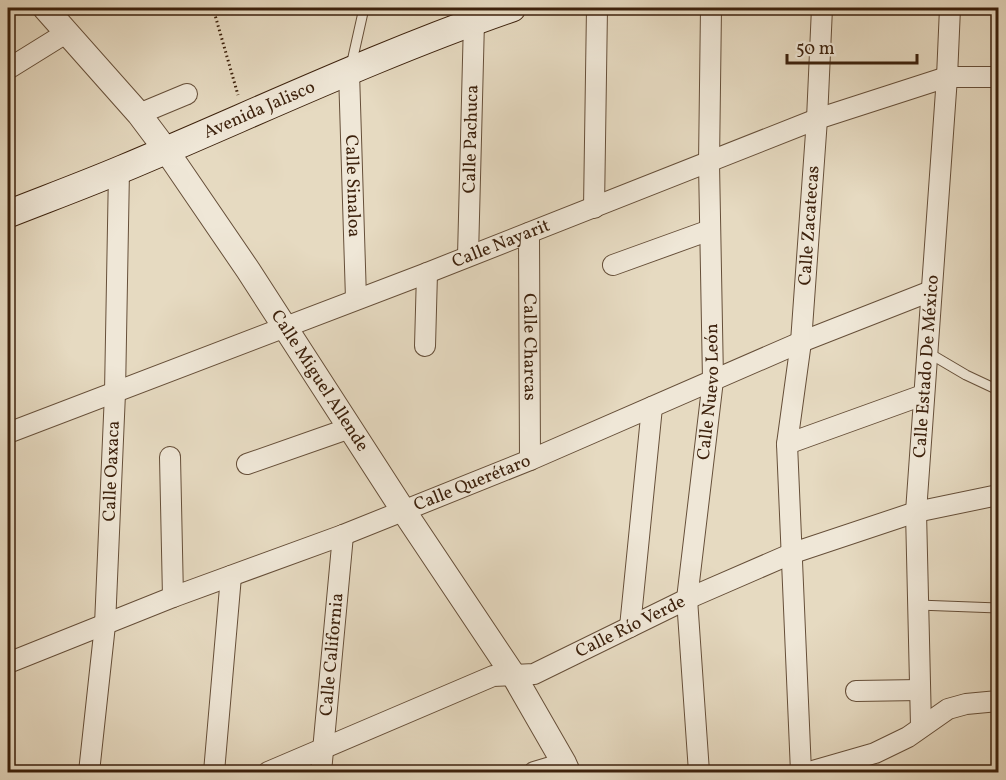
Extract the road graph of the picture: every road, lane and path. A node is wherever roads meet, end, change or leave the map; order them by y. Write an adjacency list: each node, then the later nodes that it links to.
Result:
1 (45, 8): 10 (street, Calle Miguel Allende)
2 (213, 8): 17 (path)
3 (364, 8): 12 (lane)
4 (512, 8): 9 (main road, Avenida Jalisco)
5 (597, 8): 22 (street)
6 (711, 8): 20 (street, Calle Nuevo León)
7 (822, 8): 18 (street, Calle Zacatecas)
8 (950, 8): 13 (street, Calle Estado De México)
9 (474, 16): 12 (main road, Avenida Jalisco); 26 (street, Calle Pachuca)
10 (66, 33): 11 (street); 16 (street, Calle Miguel Allende)
11 (8, 69)
12 (349, 72): 17 (main road, Avenida Jalisco); 30 (street, Calle Sinaloa)
13 (947, 77): 14 (street, Calle Nayarit); 18 (street, Calle Nayarit); 29 (street, Calle Estado De México)
14 (999, 77)
15 (187, 94): 16 (street)
16 (139, 114): 19 (street, Calle Miguel Allende)
17 (244, 117): 19 (main road, Avenida Jalisco)
18 (817, 119): 20 (street, Calle Nayarit); 32 (street, Calle Zacatecas)
19 (166, 150): 21 (main road, Avenida Jalisco); 31 (street, Calle Miguel Allende)
20 (709, 163): 22 (street, Calle Nayarit); 24 (street, Calle Nuevo León)
21 (119, 170): 23 (main road, Avenida Jalisco); 37 (street, Calle Oaxaca)
22 (594, 208): 25 (street, Calle Nayarit)
23 (8, 214)
24 (710, 230): 27 (street); 35 (street, Calle Nuevo León)
25 (529, 233): 26 (street, Calle Nayarit); 44 (street, Calle Charcas)
26 (468, 256): 28 (street, Calle Nayarit)
27 (613, 266)
28 (427, 273): 30 (street, Calle Nayarit); 33 (street)
29 (931, 291): 32 (street, Calle Querétaro); 34 (street, Calle Estado De México)
30 (356, 299): 31 (street, Calle Nayarit)
31 (284, 328): 37 (street, Calle Nayarit); 40 (street, Calle Miguel Allende)
32 (801, 342): 35 (street, Calle Querétaro); 42 (street, Calle Zacatecas)
33 (424, 346)
34 (927, 352): 36 (lane); 38 (street, Calle Estado De México)
35 (713, 380): 39 (street, Calle Querétaro); 53 (street, Calle Nuevo León)
36 (999, 390)
37 (116, 393): 41 (street, Calle Nayarit); 56 (street, Calle Oaxaca)
38 (924, 394): 42 (street); 48 (street, Calle Estado De México)
39 (652, 406): 44 (street, Calle Querétaro); 57 (street)
40 (350, 428): 45 (street); 47 (street, Calle Miguel Allende)
41 (8, 433)
42 (787, 444): 50 (street, Calle Zacatecas)
43 (170, 457): 52 (street)
44 (530, 460): 47 (street, Calle Querétaro)
45 (247, 464)
46 (999, 495): 48 (street, Calle Río Verde)
47 (403, 510): 49 (street, Calle Querétaro); 59 (street, Calle Miguel Allende)
48 (916, 512): 50 (street, Calle Río Verde); 54 (street, Calle Estado De México)
49 (343, 535): 51 (street, Calle Querétaro); 64 (street, Calle California)
50 (793, 553): 53 (street, Calle Río Verde); 72 (street, Calle Zacatecas)
51 (231, 576): 52 (street, Calle Querétaro); 67 (street)
52 (173, 597): 56 (street, Calle Querétaro)
53 (687, 599): 57 (street, Calle Río Verde); 71 (street, Calle Nuevo León)
54 (918, 605): 55 (lane); 60 (street, Calle Estado De México)
55 (999, 608)
56 (105, 625): 58 (street, Calle Querétaro); 66 (street, Calle Oaxaca)
57 (630, 627): 59 (street, Calle Río Verde)
58 (8, 663)
59 (514, 676): 64 (street, Calle Río Verde); 65 (street, Calle Miguel Allende)
60 (920, 690): 61 (street); 63 (street, Calle Estado De México)
61 (856, 691)
62 (999, 701): 63 (street)
63 (921, 726): 73 (street)
64 (322, 750): 68 (street, Calle Río Verde); 69 (street, Calle California)
65 (566, 768): 70 (street)
66 (90, 772)
67 (214, 772)
68 (268, 772)
69 (321, 772)
70 (534, 772)
71 (699, 772)
72 (801, 772)
73 (809, 772)

